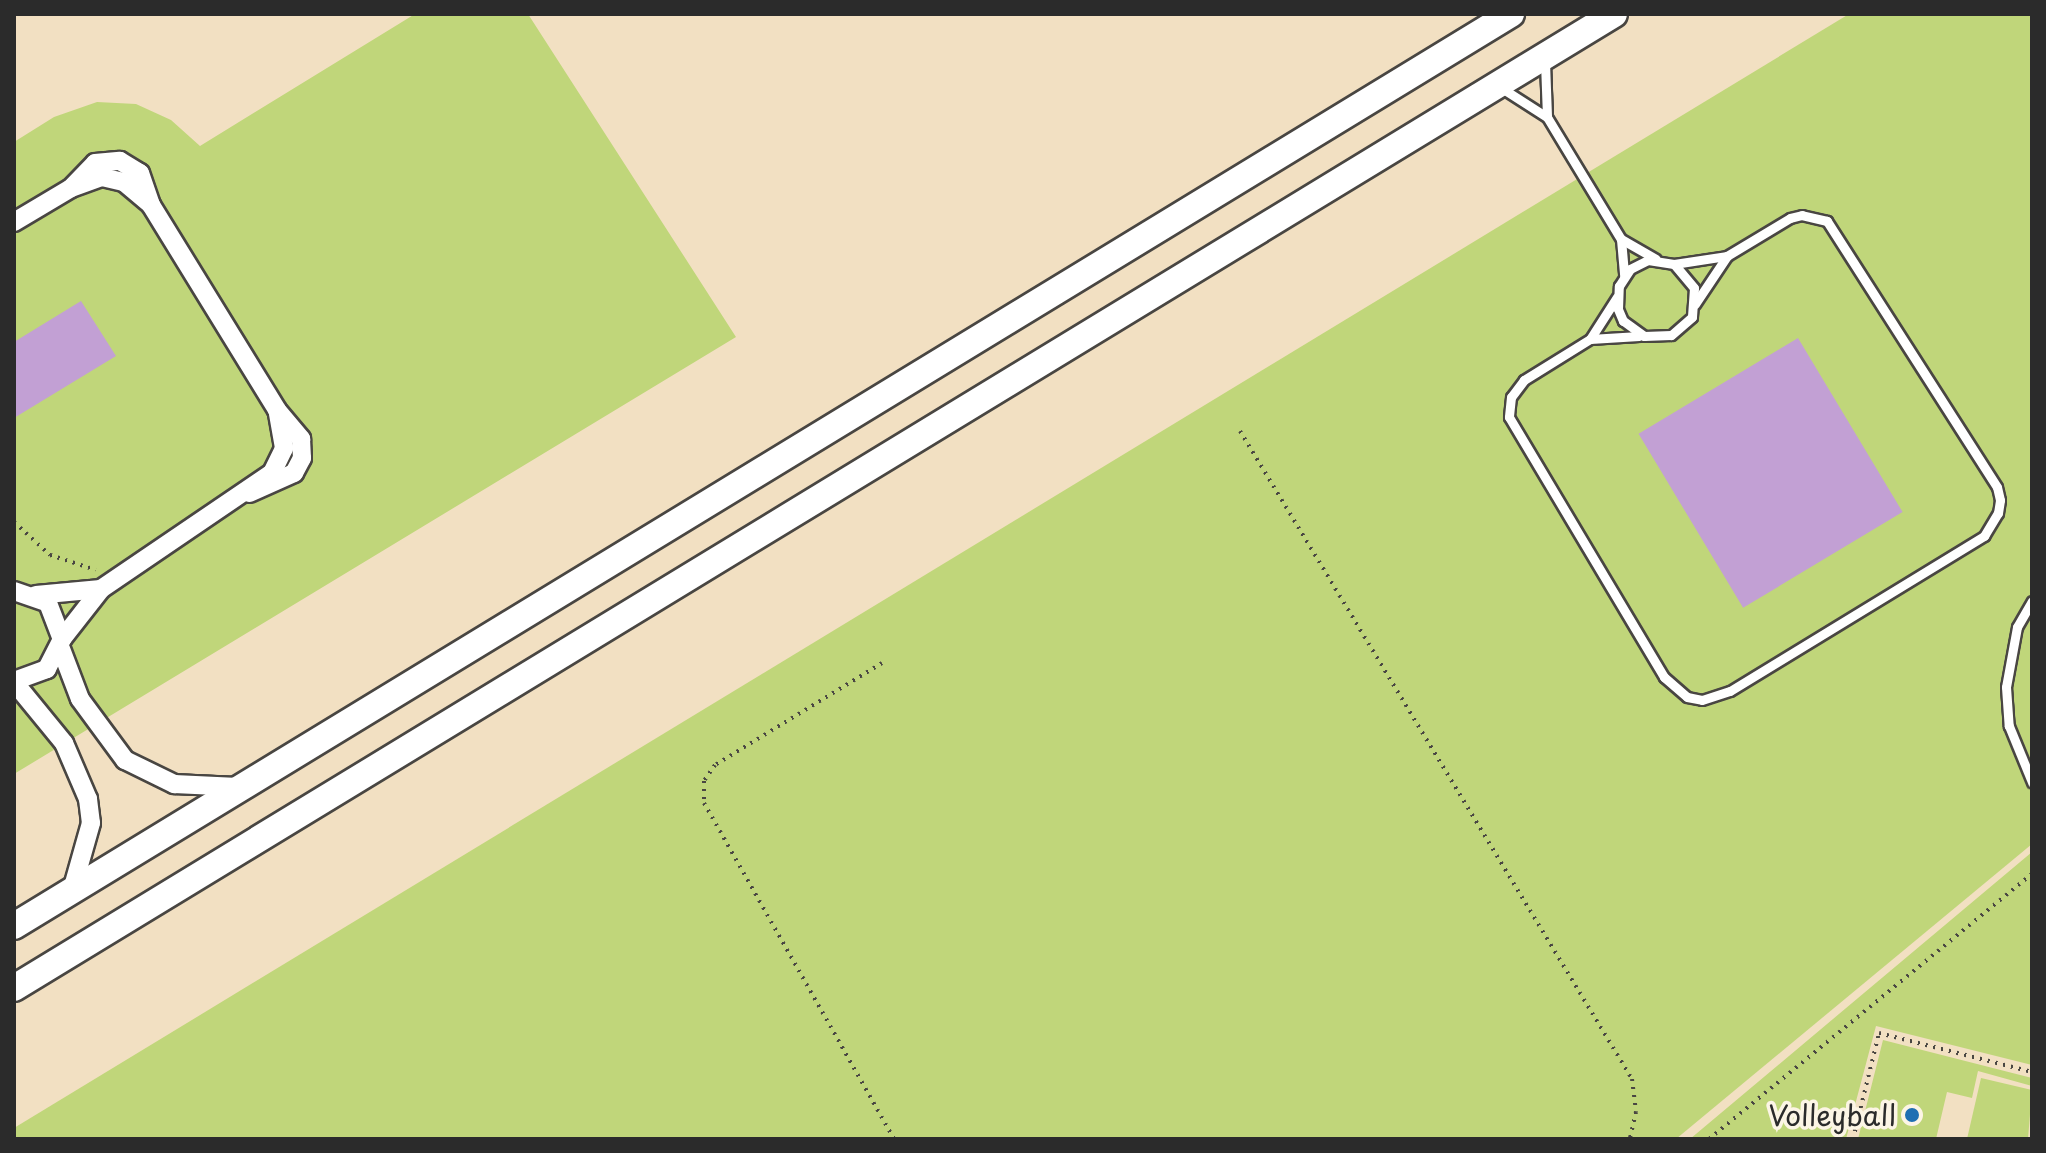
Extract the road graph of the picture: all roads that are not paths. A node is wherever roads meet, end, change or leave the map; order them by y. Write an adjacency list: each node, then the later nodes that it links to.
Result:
1 (1511, 14): 23 (street)
2 (1614, 14): 3 (street)
3 (1546, 55): 4 (street); 5 (lane)
4 (1498, 86): 5 (lane); 26 (street)
5 (1547, 117): 7 (lane)
6 (14, 222): 16 (street)
7 (1621, 239): 9 (lane); 11 (lane)
8 (1727, 256): 10 (lane); 13 (lane); 15 (lane)
9 (1658, 260): 10 (lane); 11 (lane)
10 (1674, 264): 13 (lane)
11 (1624, 276): 12 (lane)
12 (1617, 297): 14 (lane); 15 (lane)
13 (1695, 304): 14 (lane)
14 (1644, 336): 15 (lane)
15 (1590, 339)
16 (104, 587): 18 (street); 20 (street)
17 (14, 591): 18 (street)
18 (36, 595): 20 (street)
19 (2032, 601): 22 (lane)
20 (62, 644): 21 (street); 23 (street)
21 (14, 682): 24 (street)
22 (2032, 782)
23 (245, 787): 24 (street)
24 (72, 890): 25 (street)
25 (14, 926)
26 (14, 988)

